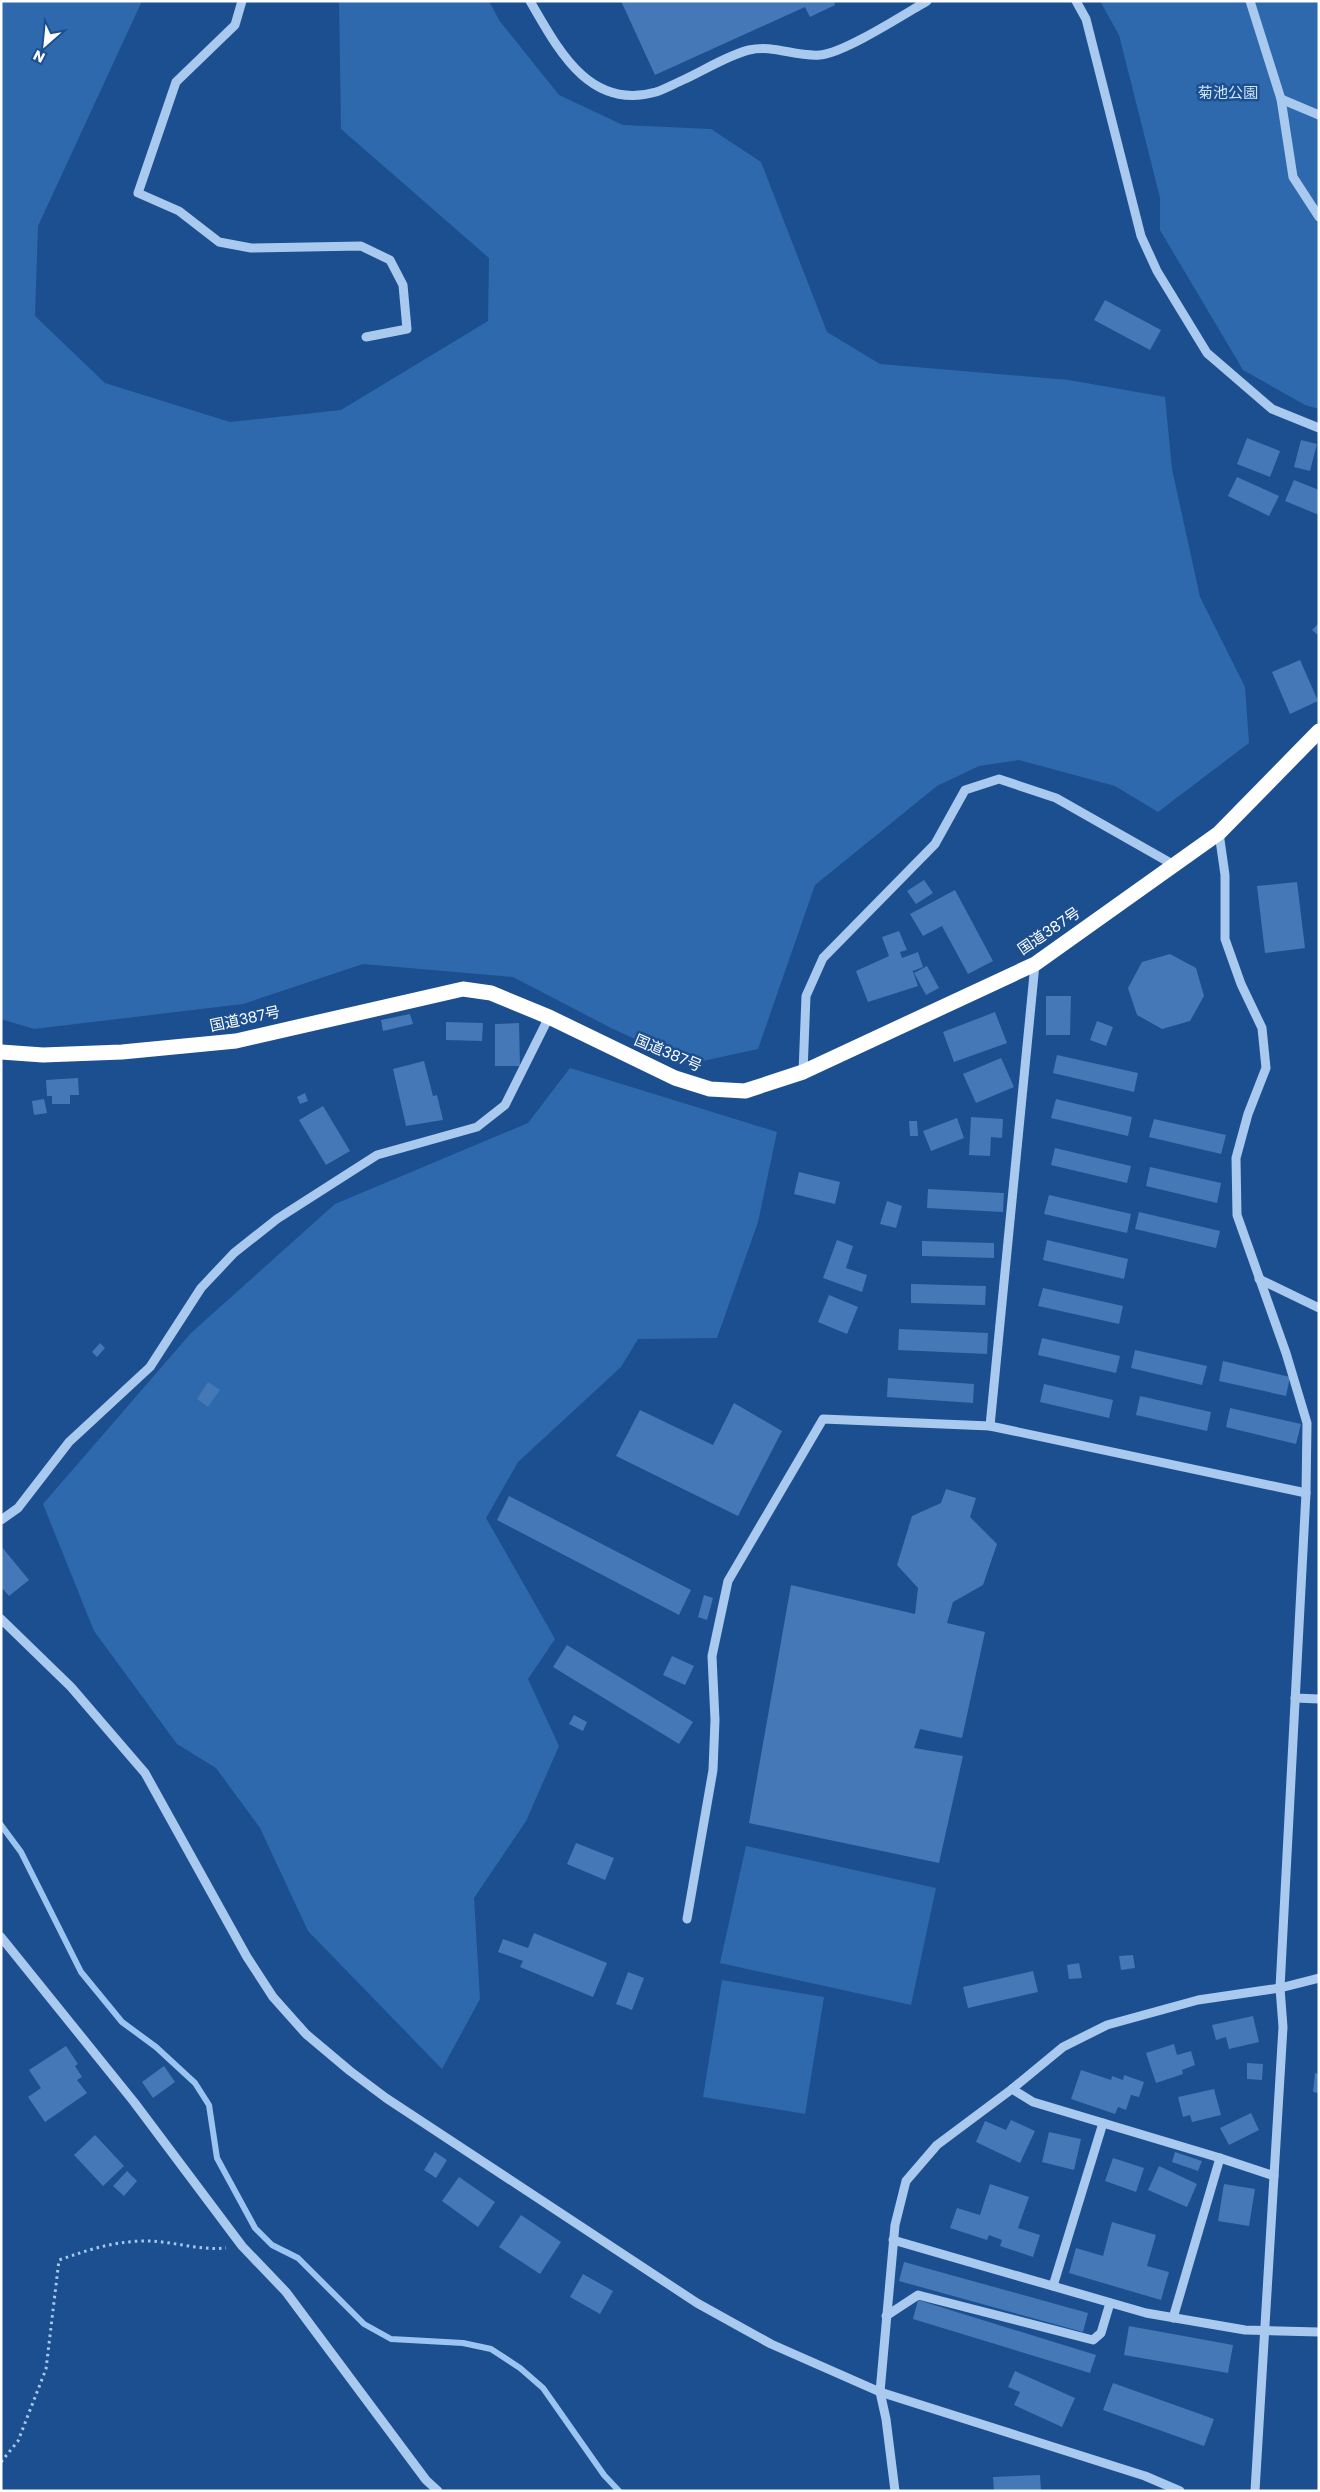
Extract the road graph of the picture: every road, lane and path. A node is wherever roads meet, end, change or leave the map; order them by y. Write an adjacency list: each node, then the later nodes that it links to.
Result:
1 (242, 1): 9 (street)
2 (530, 1): 3 (street)
3 (927, 1)
4 (1076, 1): 10 (street)
5 (1250, 1): 6 (street)
6 (1280, 99): 7 (street); 8 (street)
7 (1319, 115)
8 (1319, 218)
9 (366, 338)
10 (1319, 428)
11 (1319, 731): 12 (highway, 国道387号)
12 (1219, 833): 13 (highway, 国道387号); 18 (street)
13 (1174, 865): 14 (highway, 国道387号); 17 (street)
14 (1035, 964): 17 (highway, 国道387号); 20 (street)
15 (549, 1017): 16 (highway, 国道387号); 17 (highway, 国道387号); 22 (street)
16 (1, 1052)
17 (803, 1072)
18 (1259, 1280): 19 (street); 21 (street)
19 (1319, 1308)
20 (990, 1426): 21 (street); 26 (street)
21 (1306, 1493): 24 (street)
22 (1, 1520)
23 (1, 1619): 42 (street)
24 (1294, 1698): 25 (street); 29 (street)
25 (1319, 1699)
26 (687, 1919)
27 (1, 1937): 35 (street)
28 (1319, 1978): 29 (street)
29 (1280, 1988): 30 (street); 33 (street)
30 (1012, 2089): 31 (street); 34 (street)
31 (1103, 2123): 32 (street); 36 (street)
32 (1220, 2158): 33 (street); 39 (street)
33 (1274, 2176): 40 (street)
34 (893, 2240): 36 (street); 38 (street)
35 (242, 2246): 43 (path); 44 (street)
36 (1053, 2286): 37 (street)
37 (1110, 2303): 38 (street); 39 (street)
38 (886, 2316): 42 (street)
39 (1173, 2318): 40 (street)
40 (1264, 2331): 41 (street); 47 (street)
41 (1319, 2332)
42 (880, 2392): 45 (street); 46 (street)
43 (1, 2462)
44 (438, 2491)
45 (895, 2491)
46 (1180, 2491)
47 (1255, 2491)

